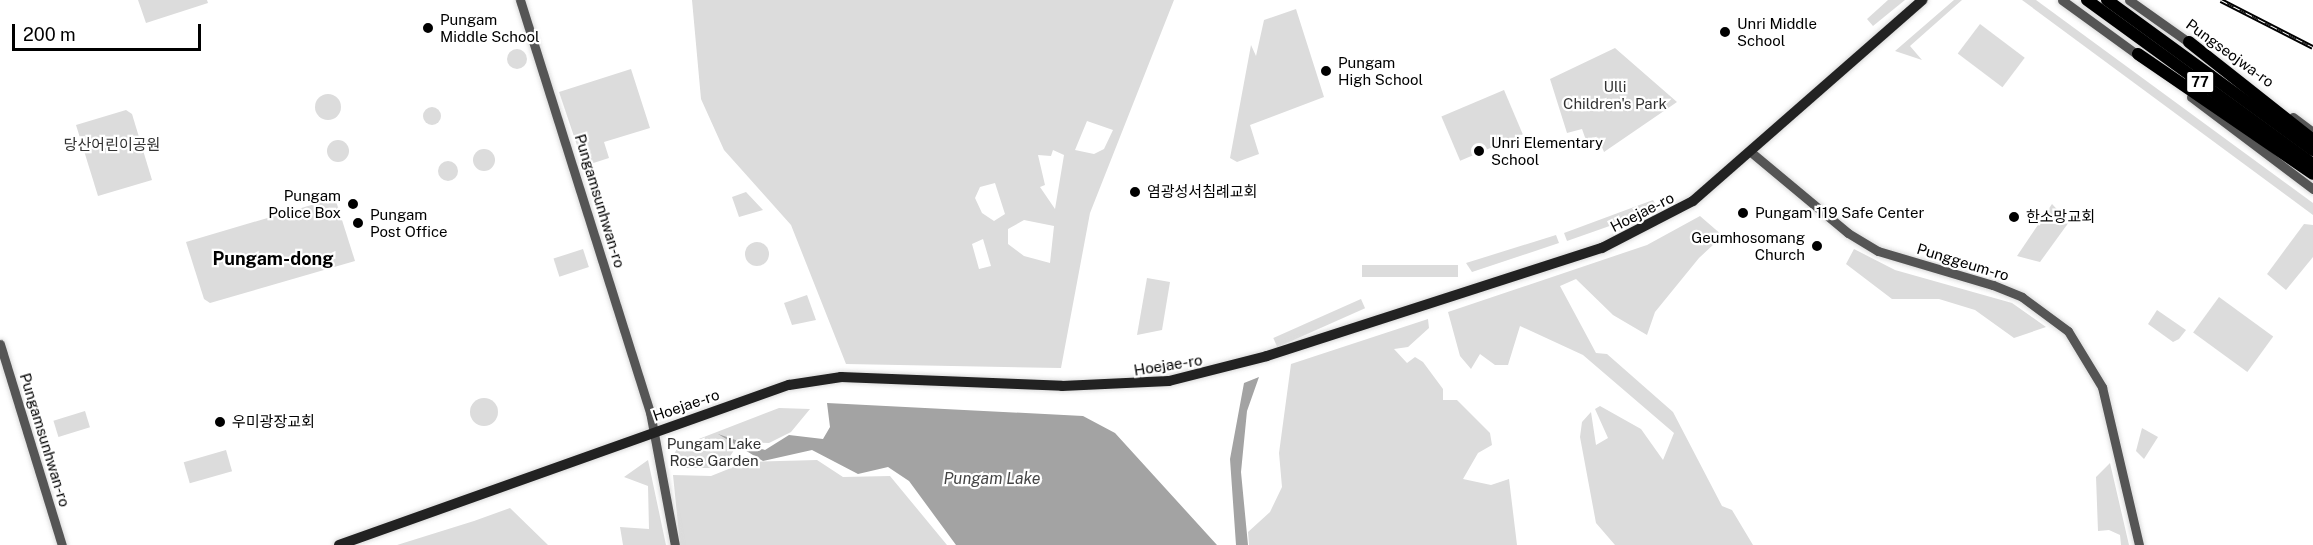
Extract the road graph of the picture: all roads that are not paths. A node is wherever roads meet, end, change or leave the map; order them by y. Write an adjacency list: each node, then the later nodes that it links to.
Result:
1 (520, 0): 17 (street, Pungamsunhwan-ro)
2 (1923, 0): 12 (main road, Hoejae-ro)
3 (2062, 0): 8 (street)
4 (2087, 0): 13 (highway, 77)
5 (2107, 0): 11 (highway, 77)
6 (2129, 0): 7 (street, Pungseojwa-ro)
7 (2188, 42): 9 (street, Pungseojwa-ro); 10 (highway)
8 (2138, 54): 14 (highway); 15 (street)
9 (2313, 132)
10 (2313, 140)
11 (2313, 150)
12 (1752, 153): 17 (main road, Hoejae-ro); 21 (street, Punggeum-ro)
13 (2313, 164)
14 (2313, 174)
15 (2313, 189)
16 (0, 344): 18 (street, Pungamsunhwan-ro)
17 (656, 432): 19 (main road, Hoejae-ro); 20 (street, Pungamsunhwan-ro)
18 (62, 545)
19 (339, 545)
20 (675, 545)
21 (2139, 545)

